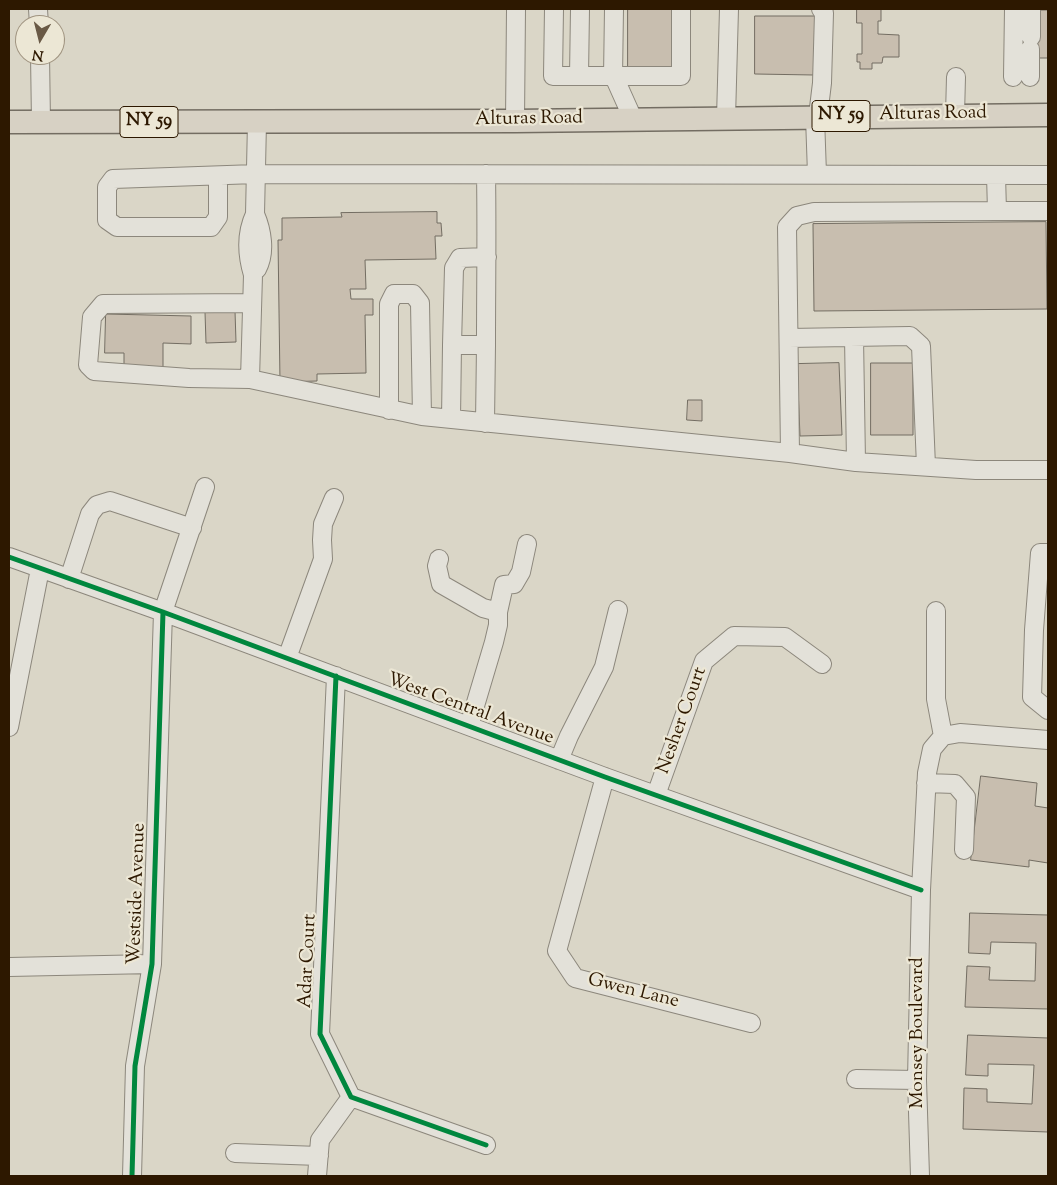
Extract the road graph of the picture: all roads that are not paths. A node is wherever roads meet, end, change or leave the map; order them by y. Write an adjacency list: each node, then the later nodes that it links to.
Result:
1 (516, 9): 19 (street)
2 (554, 9): 11 (street)
3 (580, 9): 11 (street)
4 (614, 9): 12 (street)
5 (681, 9): 12 (street)
6 (729, 9): 17 (street)
7 (821, 9): 16 (street)
8 (1014, 9): 9 (street)
9 (1030, 9)
10 (40, 65): 21 (street)
11 (579, 76): 12 (street)
12 (613, 76): 18 (street)
13 (956, 77): 14 (street)
14 (955, 114): 15 (main road, Alturas Road / NY 59); 16 (main road, Alturas Road / NY 59)
15 (1048, 114)
16 (817, 116): 17 (main road, Alturas Road / NY 59); 25 (street)
17 (726, 118): 18 (main road, Alturas Road / NY 59)
18 (633, 119): 19 (main road, Alturas Road / NY 59)
19 (514, 121): 22 (main road, Alturas Road / NY 59)
20 (9, 122): 21 (main road, Alturas Road / NY 59)
21 (41, 122): 22 (main road, Alturas Road / NY 59)
22 (257, 122): 23 (street)
23 (256, 174): 24 (street); 28 (street); 32 (street)
24 (486, 174): 25 (street); 31 (street)
25 (817, 174): 26 (street)
26 (996, 175): 27 (street); 29 (street)
27 (1048, 175)
28 (218, 176): 28 (street)
29 (997, 211): 30 (street); 34 (street)
30 (1048, 211)
31 (486, 257): 35 (street); 36 (street)
32 (252, 302): 37 (street); 37 (street)
33 (854, 337): 34 (street); 43 (street); 44 (street)
34 (789, 338): 42 (street)
35 (452, 345): 36 (street); 40 (street)
36 (486, 345): 41 (street)
37 (250, 378): 38 (street)
38 (388, 410): 39 (street); 39 (street)
39 (422, 416): 40 (street)
40 (451, 419): 41 (street)
41 (484, 423): 42 (street)
42 (790, 453): 43 (street)
43 (856, 462): 44 (street)
44 (926, 466): 45 (street)
45 (1048, 470)
46 (205, 488): 48 (street, Westside Avenue)
47 (334, 498): 59 (street)
48 (192, 528): 54 (street); 57 (street, Westside Avenue)
49 (527, 544): 58 (street)
50 (1048, 553): 62 (street)
51 (9, 557): 53 (street, West Central Avenue)
52 (439, 559): 58 (street)
53 (40, 569): 54 (street, West Central Avenue); 64 (street)
54 (68, 579): 57 (street, West Central Avenue)
55 (618, 610): 67 (street)
56 (936, 611): 65 (street)
57 (163, 612): 59 (street, West Central Avenue); 73 (street, Westside Avenue)
58 (498, 612): 63 (street)
59 (287, 658): 61 (street, West Central Avenue)
60 (822, 664): 70 (street, Nesher Court)
61 (336, 676): 63 (street, West Central Avenue); 78 (street, Adar Court)
62 (1048, 710)
63 (469, 726): 67 (street, West Central Avenue)
64 (9, 727)
65 (943, 736): 66 (street); 69 (street, Monsey Boulevard)
66 (1048, 740)
67 (559, 760): 68 (street, West Central Avenue)
68 (605, 777): 70 (street, West Central Avenue); 75 (street, Gwen Lane)
69 (926, 783): 71 (street); 72 (street, Monsey Boulevard)
70 (656, 795): 72 (street, West Central Avenue)
71 (964, 850)
72 (921, 890): 77 (street, Monsey Boulevard)
73 (152, 964): 74 (street); 82 (street, Westside Avenue)
74 (9, 967)
75 (751, 1023)
76 (856, 1079): 77 (street)
77 (916, 1080): 84 (street, Monsey Boulevard)
78 (351, 1097): 79 (street); 81 (street)
79 (486, 1145)
80 (235, 1153): 81 (street)
81 (319, 1156): 83 (street)
82 (132, 1176)
83 (317, 1176)
84 (920, 1176)

